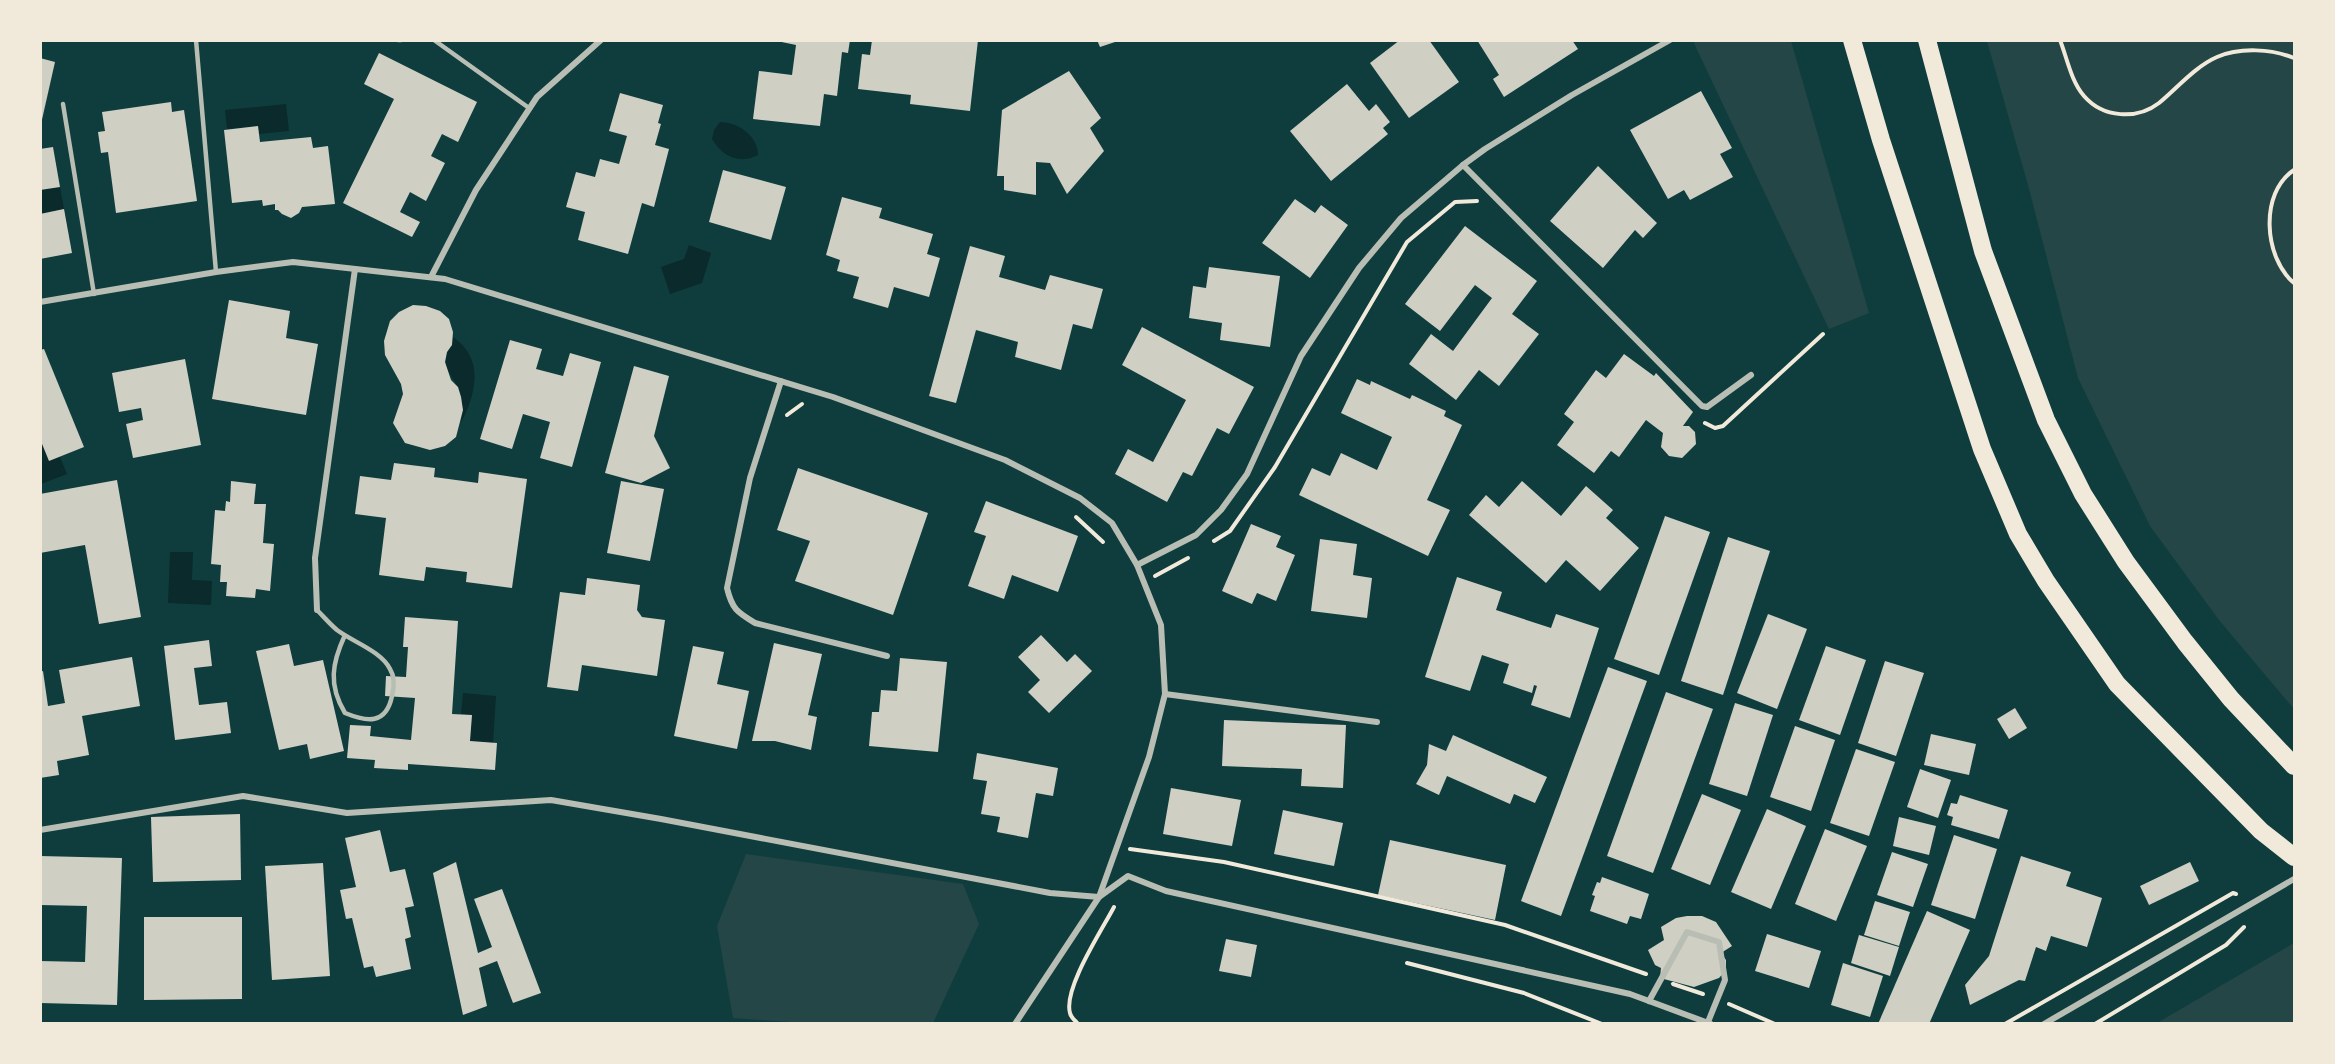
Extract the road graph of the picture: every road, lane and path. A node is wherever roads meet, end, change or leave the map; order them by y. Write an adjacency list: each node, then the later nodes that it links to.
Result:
1 (196, 40): 19 (lane)
2 (434, 40): 12 (lane)
3 (601, 40): 12 (street)
4 (1670, 40): 15 (street)
5 (1840, 40): 14 (highway)
6 (1852, 40): 14 (highway)
7 (1927, 40): 13 (highway)
8 (1935, 40): 13 (highway)
9 (2060, 40): 10 (path)
10 (2295, 58)
11 (63, 104): 22 (lane)
12 (529, 108): 20 (street)
13 (1947, 110): 41 (highway)
14 (1881, 140): 44 (highway)
15 (1462, 165): 25 (street); 34 (street)
16 (2295, 170): 21 (path)
17 (1482, 203): 31 (path)
18 (355, 269): 19 (street); 20 (street); 36 (street)
19 (216, 272): 22 (street)
20 (431, 277): 26 (street)
21 (2295, 283)
22 (94, 294): 23 (street)
23 (40, 303)
24 (1823, 334): 29 (path)
25 (1751, 375)
26 (781, 381): 34 (street); 38 (street)
27 (807, 405): 28 (path)
28 (784, 420)
29 (1704, 422)
30 (1071, 513): 32 (path)
31 (1211, 543)
32 (1109, 549)
33 (1191, 556): 35 (path)
34 (1137, 565): 35 (street)
35 (1144, 581): 39 (street)
36 (317, 610): 37 (lane)
37 (345, 635): 37 (lane)
38 (887, 656)
39 (1165, 694): 40 (street); 43 (street)
40 (1377, 722)
41 (2295, 766)
42 (40, 831): 46 (street)
43 (1118, 845): 46 (street); 50 (path)
44 (2295, 857)
45 (2295, 879): 47 (street)
46 (1099, 897): 52 (street); 53 (street)
47 (2259, 899): 49 (street); 57 (path)
48 (1116, 903): 54 (path)
49 (2250, 904): 58 (street); 59 (path)
50 (1661, 980): 51 (path); 51 (street); 52 (street)
51 (1717, 999): 55 (street); 56 (path)
52 (1649, 1001): 55 (street)
53 (1015, 1023)
54 (1078, 1023)
55 (1710, 1023)
56 (1775, 1023)
57 (2005, 1023)
58 (2044, 1023)
59 (2095, 1023)

